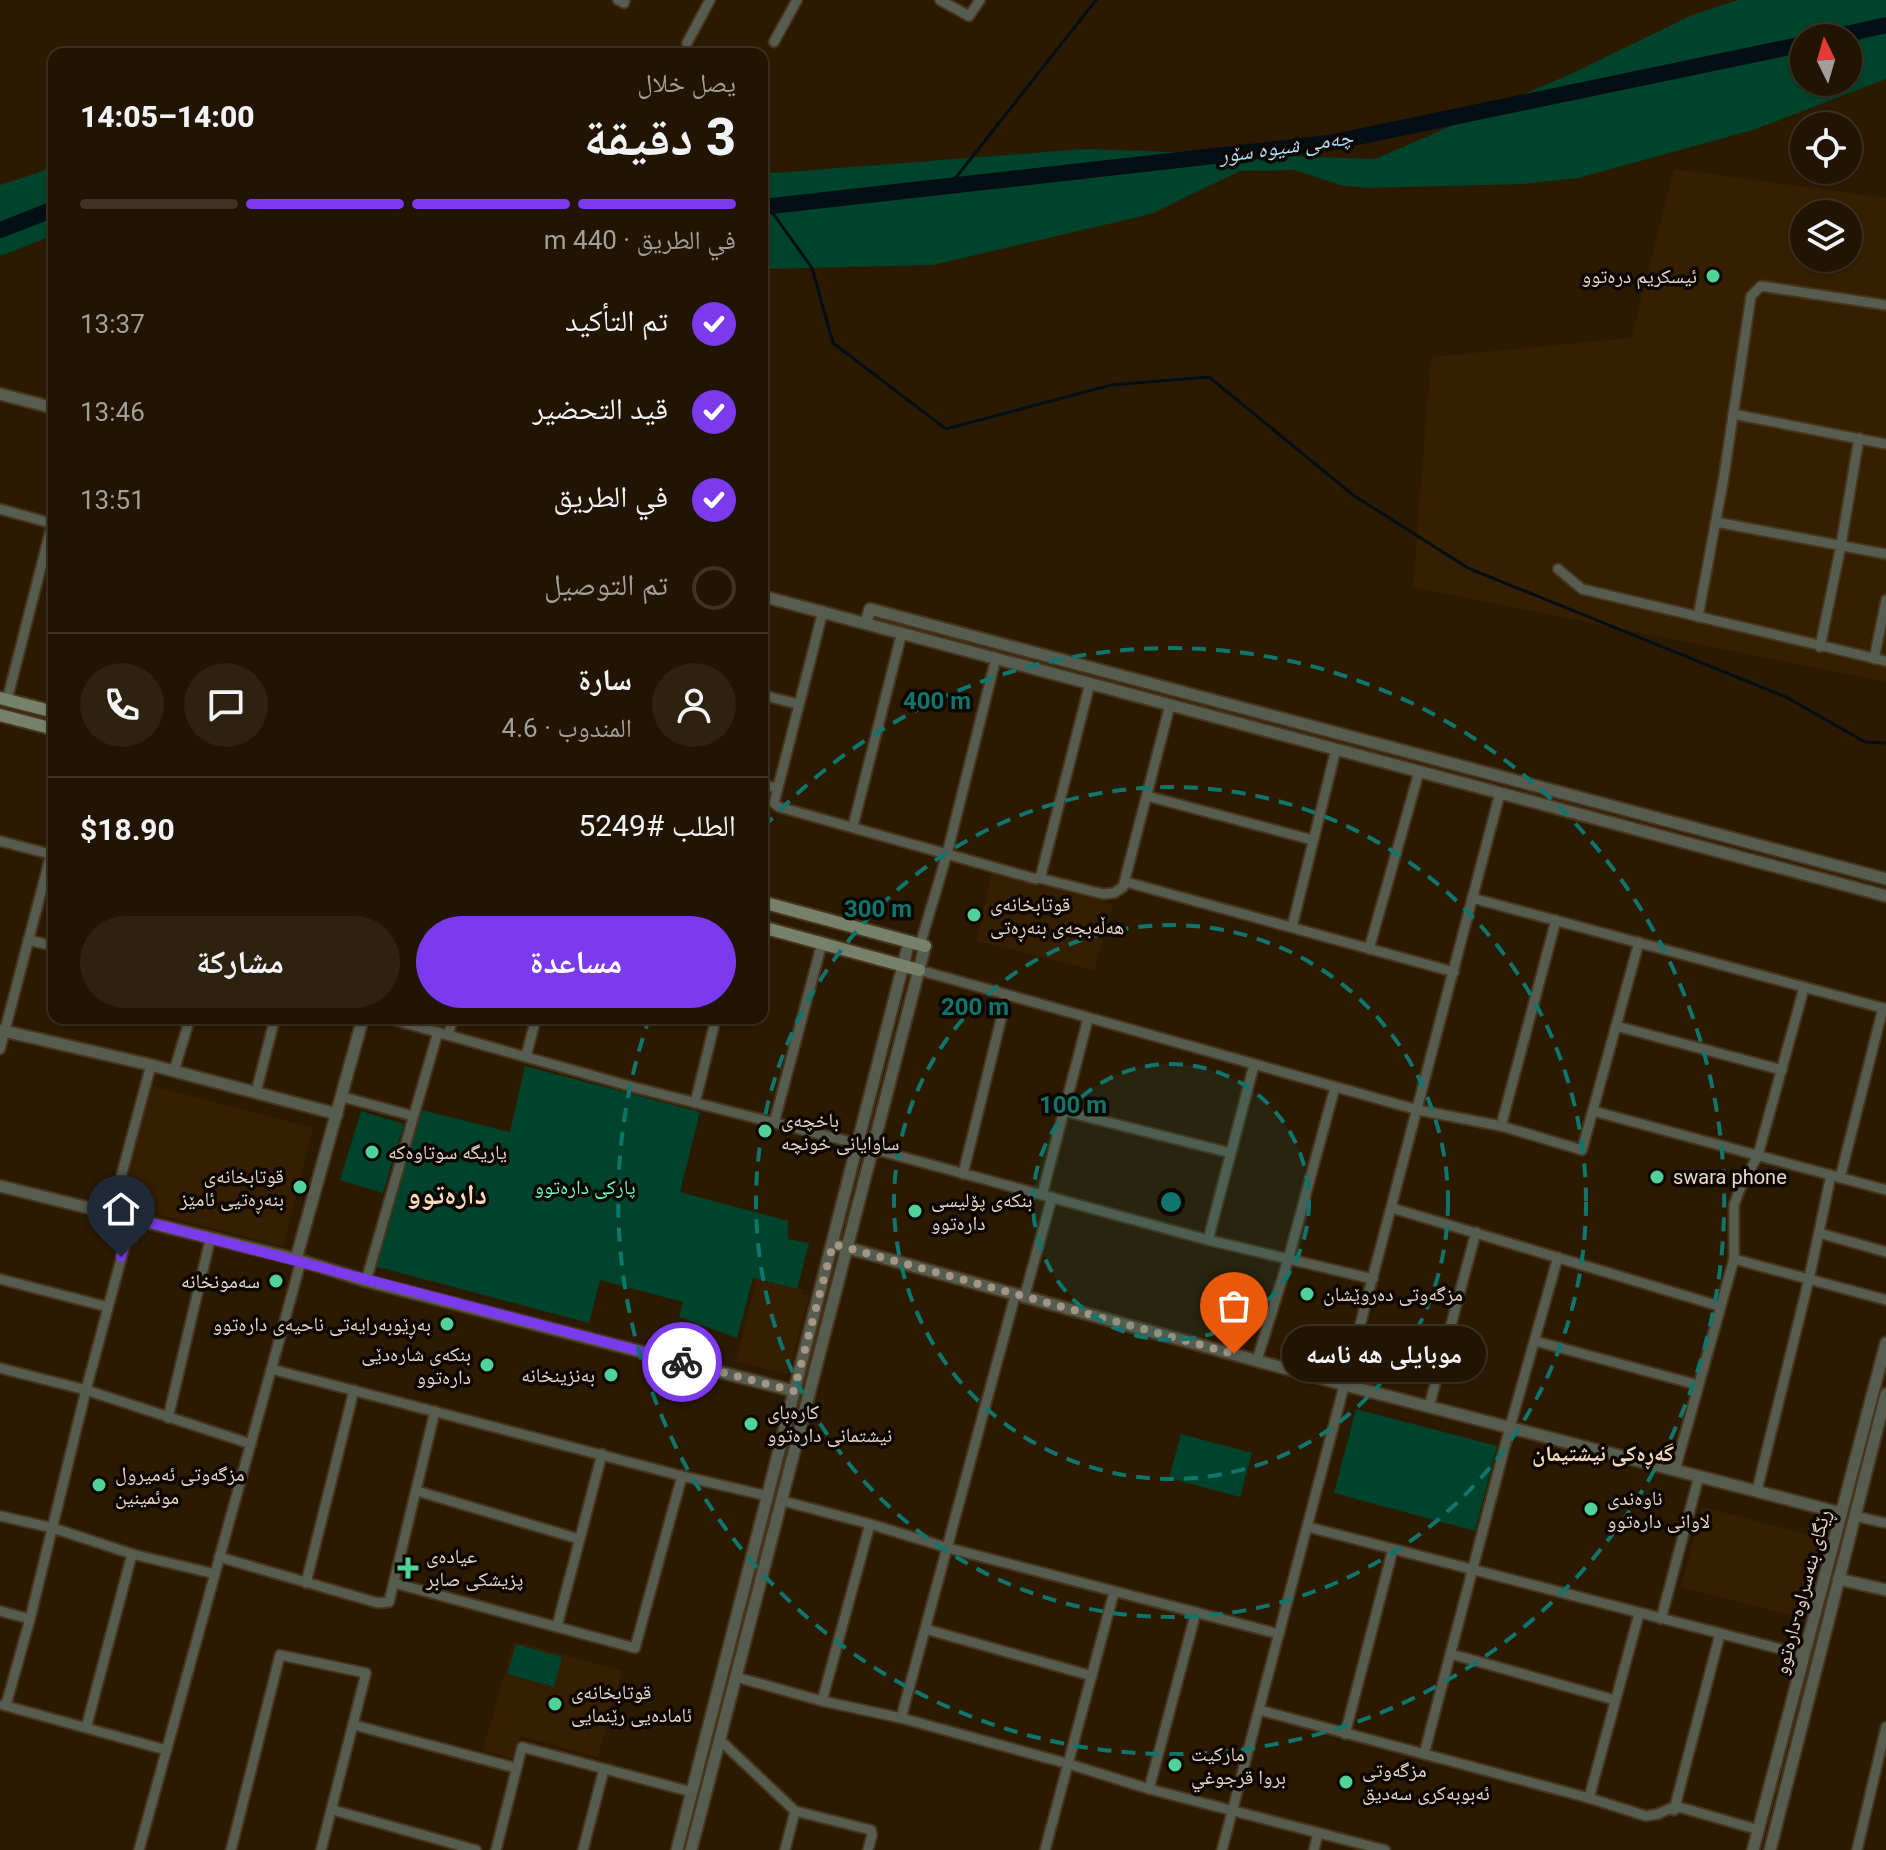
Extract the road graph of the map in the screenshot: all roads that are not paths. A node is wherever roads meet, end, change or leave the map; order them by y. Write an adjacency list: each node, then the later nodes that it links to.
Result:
1 (618, 0): 2 (street)
2 (625, 0)
3 (710, 0): 8 (street)
4 (797, 0): 7 (street)
5 (940, 0): 6 (street)
6 (980, 0)
7 (774, 42)
8 (687, 43)
9 (1886, 305): 12 (street)
10 (0, 394): 11 (street)
11 (48, 406)
12 (1733, 414): 13 (street); 16 (street)
13 (1859, 438): 14 (street); 19 (street)
14 (1886, 444)
15 (0, 509): 17 (street)
16 (1716, 522): 19 (street); 25 (street)
17 (48, 523)
18 (48, 542): 34 (street)
19 (1841, 545): 20 (street); 28 (street)
20 (1886, 554)
21 (1558, 569): 25 (street)
22 (768, 597): 24 (street)
23 (1886, 600): 30 (street)
24 (823, 611): 26 (street); 35 (street)
25 (1698, 617): 28 (street)
26 (866, 622): 27 (street); 40 (street)
27 (902, 632): 29 (street); 48 (street)
28 (1820, 647): 30 (street)
29 (996, 658): 32 (street); 52 (street)
30 (1874, 659): 31 (street)
31 (1886, 661)
32 (1090, 683): 36 (street); 54 (street)
33 (768, 696): 35 (street)
34 (3, 699): 37 (main road)
35 (798, 704): 45 (street)
36 (1170, 705): 41 (street); 47 (street)
37 (48, 710)
38 (0, 715): 39 (main road)
39 (48, 727)
40 (1388, 745): 42 (street); 55 (street)
41 (1336, 749): 42 (street); 49 (street)
42 (1383, 762): 43 (street)
43 (1419, 772): 46 (street); 68 (street)
44 (768, 786): 45 (street)
45 (776, 788): 48 (street)
46 (1500, 793): 57 (street); 58 (street)
47 (1147, 796): 49 (street); 56 (street)
48 (853, 826): 52 (street)
49 (1313, 840): 61 (street)
50 (0, 841): 51 (street)
51 (48, 853)
52 (947, 854): 54 (street); 66 (street)
53 (48, 871): 63 (street)
54 (1039, 878): 56 (street)
55 (1886, 879)
56 (1126, 882): 61 (street)
57 (1886, 896)
58 (1472, 898): 60 (street); 71 (street)
59 (768, 904): 66 (main road)
60 (1556, 920): 64 (street); 102 (street)
61 (1292, 927): 68 (street)
62 (768, 929): 65 (main road)
63 (28, 940): 67 (street); 84 (street)
64 (1639, 942): 72 (street); 83 (street)
65 (822, 943): 69 (main road); 101 (street)
66 (918, 944): 69 (street); 70 (street)
67 (48, 945)
68 (1369, 949): 71 (street)
69 (903, 966): 70 (main road); 103 (street)
70 (919, 970): 73 (street); 104 (street)
71 (1454, 972): 96 (street)
72 (1804, 988): 74 (street); 90 (street)
73 (1007, 995): 75 (street); 107 (street)
74 (1884, 1009): 108 (street)
75 (1088, 1019): 89 (street); 97 (street)
76 (188, 1024): 91 (street)
77 (273, 1024): 93 (street)
78 (361, 1024): 94 (street)
79 (408, 1024): 85 (street)
80 (449, 1024): 85 (street)
81 (534, 1024): 87 (street)
82 (715, 1024): 95 (street)
83 (1616, 1026): 90 (street); 98 (street)
84 (2, 1030): 86 (street); 88 (street)
85 (443, 1034): 87 (street); 100 (street)
86 (0, 1049)
87 (526, 1056): 95 (street)
88 (151, 1065): 91 (street); 115 (street)
89 (1254, 1065): 92 (street); 105 (street)
90 (1782, 1070): 106 (street)
91 (174, 1071): 93 (street)
92 (1335, 1087): 96 (street); 127 (street)
93 (256, 1092): 99 (street)
94 (343, 1097): 99 (street); 100 (street)
95 (695, 1103): 101 (street)
96 (1418, 1110): 102 (street); 114 (street)
97 (1063, 1111): 105 (street); 113 (street)
98 (1593, 1111): 102 (street); 106 (street)
99 (337, 1114): 126 (street)
100 (413, 1116): 131 (street)
101 (774, 1123): 103 (street)
102 (1501, 1126)
103 (859, 1144): 109 (street)
104 (873, 1149): 107 (street); 111 (street)
105 (1231, 1153): 120 (street)
106 (1758, 1155): 108 (street); 125 (street)
107 (963, 1174): 113 (street)
108 (1835, 1176): 112 (street); 118 (street)
109 (849, 1184): 111 (street); 121 (street)
110 (0, 1186): 115 (street)
111 (862, 1188): 122 (street)
112 (1886, 1190)
113 (1047, 1196): 120 (street); 132 (street)
114 (1392, 1208): 117 (street); 129 (street)
115 (111, 1214): 116 (street)
116 (132, 1218): 119 (street); 135 (street)
117 (1476, 1232): 124 (street); 148 (street)
118 (1819, 1233): 123 (street); 130 (street)
119 (210, 1240): 126 (street); 150 (street)
120 (1208, 1240): 127 (street)
121 (833, 1244): 122 (street); 145 (street)
122 (847, 1248): 132 (street); 146 (street)
123 (1886, 1252)
124 (1558, 1257): 134 (street); 136 (street)
125 (1734, 1259): 130 (street); 134 (street)
126 (298, 1260): 131 (street); 140 (street)
127 (1288, 1260): 129 (street); 138 (street)
128 (0, 1279): 135 (street)
129 (1373, 1279): 141 (street)
130 (1809, 1279): 133 (street); 157 (street)
131 (366, 1281): 145 (street)
132 (1020, 1297): 138 (street); 169 (street)
133 (1886, 1300)
134 (1719, 1306): 142 (street)
135 (108, 1307): 143 (street)
136 (1535, 1341): 142 (street); 151 (street)
137 (1886, 1343): 161 (street, ڕێگای بنەسراوە-دارەتوو)
138 (1257, 1360): 141 (street)
139 (0, 1368): 143 (street)
140 (271, 1369): 144 (street); 152 (street)
141 (1345, 1385): 148 (street); 166 (street)
142 (1698, 1385): 154 (street)
143 (86, 1390): 150 (street); 167 (street)
144 (354, 1390): 149 (street); 176 (street)
145 (795, 1390): 146 (street); 159 (street)
146 (810, 1394): 160 (street)
147 (1886, 1394): 163 (street, ڕێگای بنەسراوە-دارەتوو)
148 (1429, 1407): 151 (street)
149 (435, 1411): 153 (street); 158 (street)
150 (168, 1418): 152 (street)
151 (1510, 1427): 154 (street); 173 (street)
152 (251, 1444): 172 (street)
153 (602, 1454): 155 (street); 168 (street)
154 (1675, 1470): 156 (street)
155 (682, 1476): 159 (street); 185 (street)
156 (1699, 1476): 157 (street); 184 (street)
157 (1757, 1490): 161 (street)
158 (417, 1491): 168 (street); 177 (street)
159 (768, 1496): 210 (street)
160 (783, 1501): 165 (street); 193 (street)
161 (1841, 1513): 190 (street, ڕێگای بنەسراوە-دارەتوو)
162 (0, 1516): 167 (street)
163 (1854, 1516): 164 (street); 175 (street, ڕێگای بنەسراوە-دارەتوو)
164 (1886, 1523)
165 (870, 1524): 169 (street); 195 (street)
166 (1308, 1527): 170 (street); 187 (street)
167 (53, 1528): 171 (street); 183 (street)
168 (579, 1539): 185 (street)
169 (948, 1548): 179 (street); 186 (street)
170 (1393, 1549): 173 (street); 202 (street)
171 (132, 1554): 174 (street); 201 (street)
172 (219, 1557): 174 (street); 176 (street)
173 (1472, 1571): 182 (street); 189 (street)
174 (215, 1574): 204 (street)
175 (1838, 1579): 178 (street); 191 (street, ڕێگای بنەسراوە-دارەتوو)
176 (306, 1583): 177 (street)
177 (394, 1583): 185 (street)
178 (1886, 1590)
179 (1114, 1592): 181 (street); 192 (street)
180 (0, 1611): 183 (street)
181 (1196, 1612): 187 (street); 209 (street)
182 (1639, 1614): 184 (street); 194 (street)
183 (30, 1619): 196 (street)
184 (1661, 1619): 188 (street)
185 (557, 1626)
186 (925, 1629): 192 (street); 198 (street)
187 (1279, 1634): 197 (street)
188 (1720, 1634): 190 (street); 214 (street)
189 (1451, 1654): 194 (street); 205 (street)
190 (1803, 1660): 191 (street); 216 (street, ڕێگای بنەسراوە-دارەتوو)
191 (1815, 1669): 233 (street, ڕێگای بنەسراوە-دارەتوو)
192 (1092, 1676): 206 (street)
193 (736, 1677): 195 (street); 203 (street)
194 (1615, 1700): 211 (street)
195 (822, 1701): 198 (street)
196 (3, 1705): 201 (street)
197 (1259, 1710): 202 (street); 212 (street)
198 (901, 1718): 206 (street)
199 (354, 1725): 207 (street); 213 (street); 219 (street)
200 (1886, 1727): 234 (street)
201 (86, 1728): 204 (street)
202 (1345, 1734): 205 (street)
203 (720, 1740): 215 (street); 225 (street)
204 (166, 1750): 218 (street)
205 (1424, 1754): 211 (street)
206 (1069, 1764): 209 (street); 228 (street)
207 (516, 1768): 208 (street); 222 (street)
208 (604, 1769): 210 (street); 223 (street)
209 (1149, 1789): 212 (street)
210 (692, 1792): 224 (street)
211 (1589, 1798): 214 (street)
212 (1233, 1809): 217 (street); 229 (street)
213 (333, 1810): 220 (street); 221 (street)
214 (1674, 1810): 216 (street)
215 (795, 1811): 226 (street); 227 (street)
216 (1759, 1830): 232 (street, ڕێگای بنەسراوە-دارەتوو)
217 (1318, 1833): 230 (street); 231 (street)
218 (139, 1850)
219 (231, 1850)
220 (321, 1850)
221 (476, 1850)
222 (496, 1850)
223 (583, 1850)
224 (677, 1850)
225 (691, 1850)
226 (785, 1850)
227 (868, 1850)
228 (1045, 1850)
229 (1222, 1850)
230 (1314, 1850)
231 (1385, 1850)
232 (1753, 1850)
233 (1770, 1850)
234 (1857, 1850)

